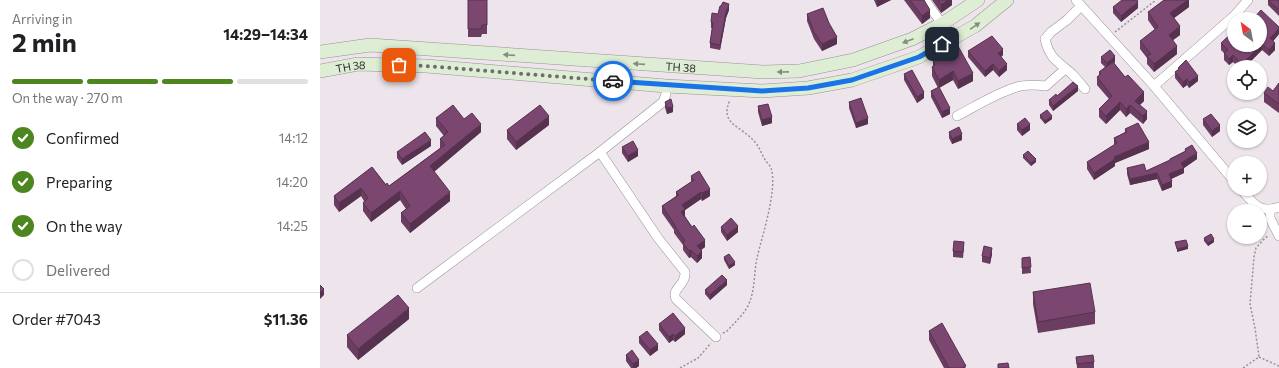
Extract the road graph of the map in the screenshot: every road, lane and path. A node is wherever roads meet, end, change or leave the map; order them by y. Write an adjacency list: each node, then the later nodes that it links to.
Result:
1 (925, 0): 7 (street)
2 (978, 0): 7 (street, TH 38)
3 (1007, 0): 14 (street, TH 38, one-way to 3)
4 (1156, 0): 8 (path)
5 (1248, 0): 13 (street)
6 (1079, 3): 8 (street); 10 (street)
7 (942, 24): 9 (street, TH 38, one-way to 9)
8 (1109, 36): 13 (street)
9 (320, 52)
10 (1065, 69): 15 (street); 16 (street)
11 (320, 71): 12 (street, TH 38)
12 (666, 86): 14 (street, TH 38); 17 (street)
13 (1154, 86): 18 (street)
14 (734, 89): 23 (path)
15 (1085, 89)
16 (957, 116)
17 (600, 152): 22 (street); 23 (street)
18 (1227, 173)
19 (1248, 196): 20 (street)
20 (1274, 208): 21 (street)
21 (1277, 233): 24 (path)
22 (417, 288)
23 (716, 337): 26 (path)
24 (1259, 357): 25 (path); 27 (path)
25 (1279, 366)
26 (680, 368)
27 (1243, 368)

